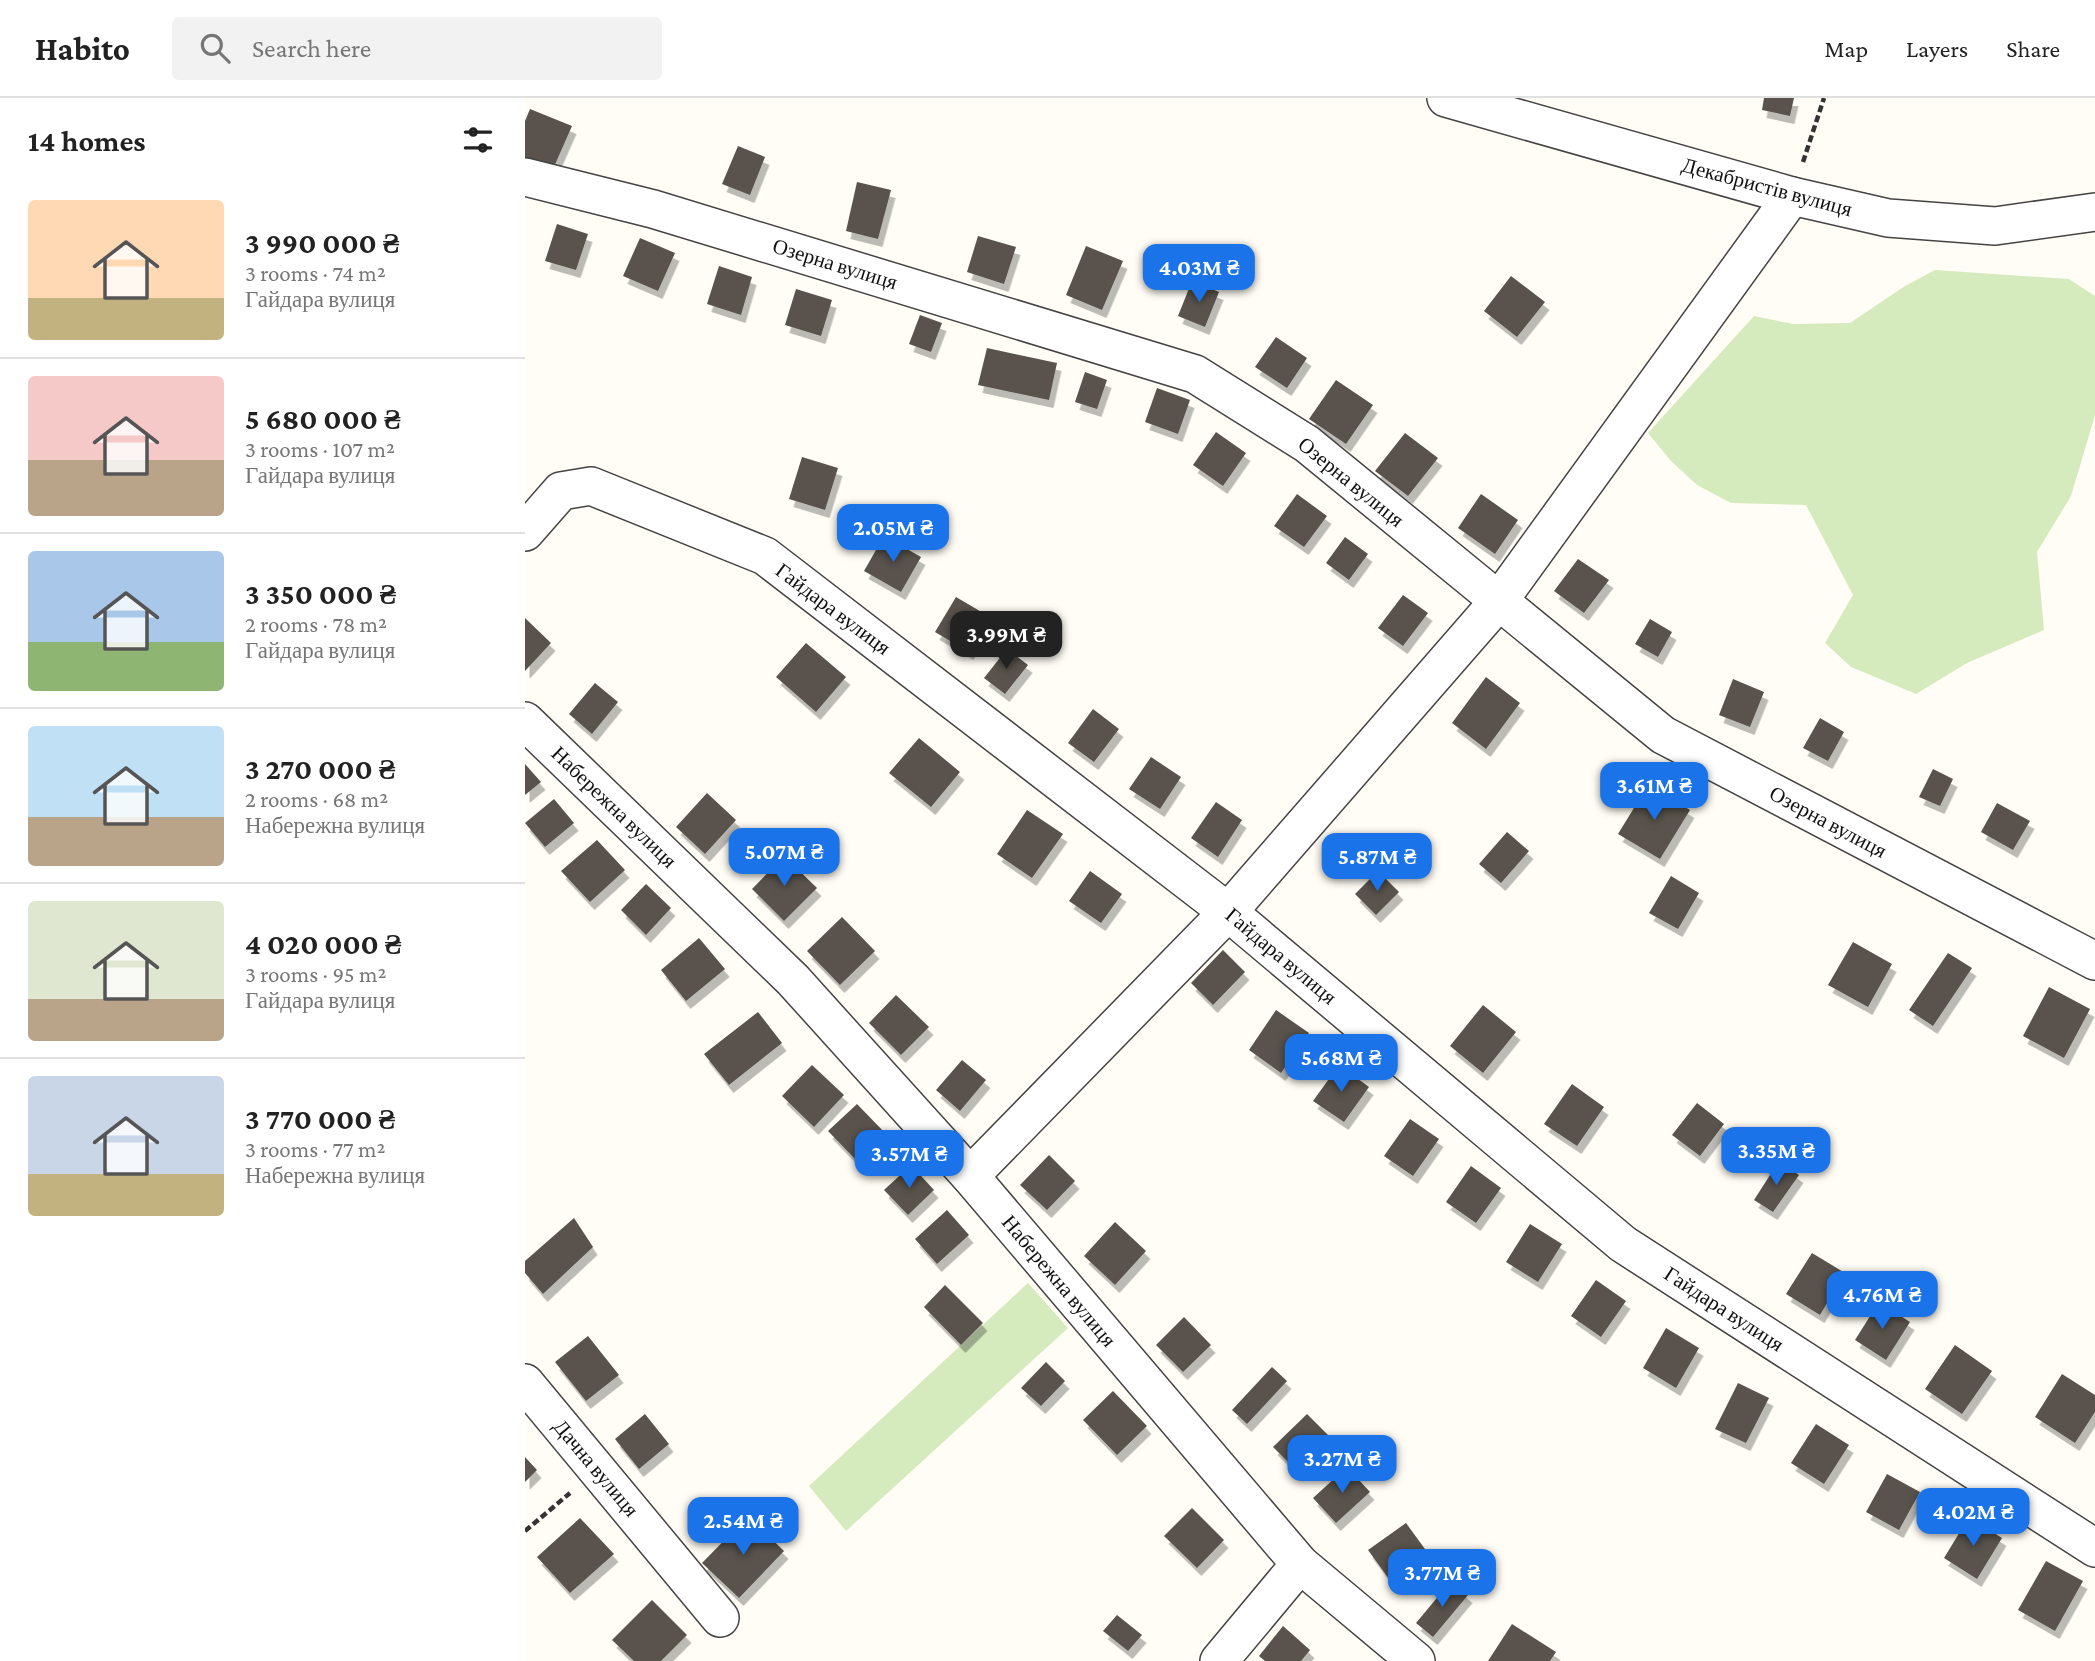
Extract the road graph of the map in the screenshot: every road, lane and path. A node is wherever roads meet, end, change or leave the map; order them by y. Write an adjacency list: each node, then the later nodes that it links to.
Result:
1 (1446, 98): 4 (street, Декабристів вулиця)
2 (1823, 98): 4 (path)
3 (525, 177): 7 (street, Озерна вулиця)
4 (1792, 196): 5 (street, Декабристів вулиця); 7 (street)
5 (2095, 212)
6 (525, 532): 9 (street, Гайдара вулиця)
7 (1498, 602): 9 (street); 10 (street, Озерна вулиця)
8 (525, 721): 11 (street, Набережна вулиця)
9 (1228, 912): 11 (street); 15 (street, Гайдара вулиця)
10 (2095, 961)
11 (970, 1176): 16 (street, Набережна вулиця)
12 (525, 1383): 13 (street, Дачна вулиця)
13 (597, 1469): 14 (path); 17 (street, Дачна вулиця)
14 (525, 1531)
15 (2095, 1548)
16 (1300, 1564): 18 (street); 19 (street, Набережна вулиця)
17 (720, 1618)
18 (1219, 1661)
19 (1416, 1661)

